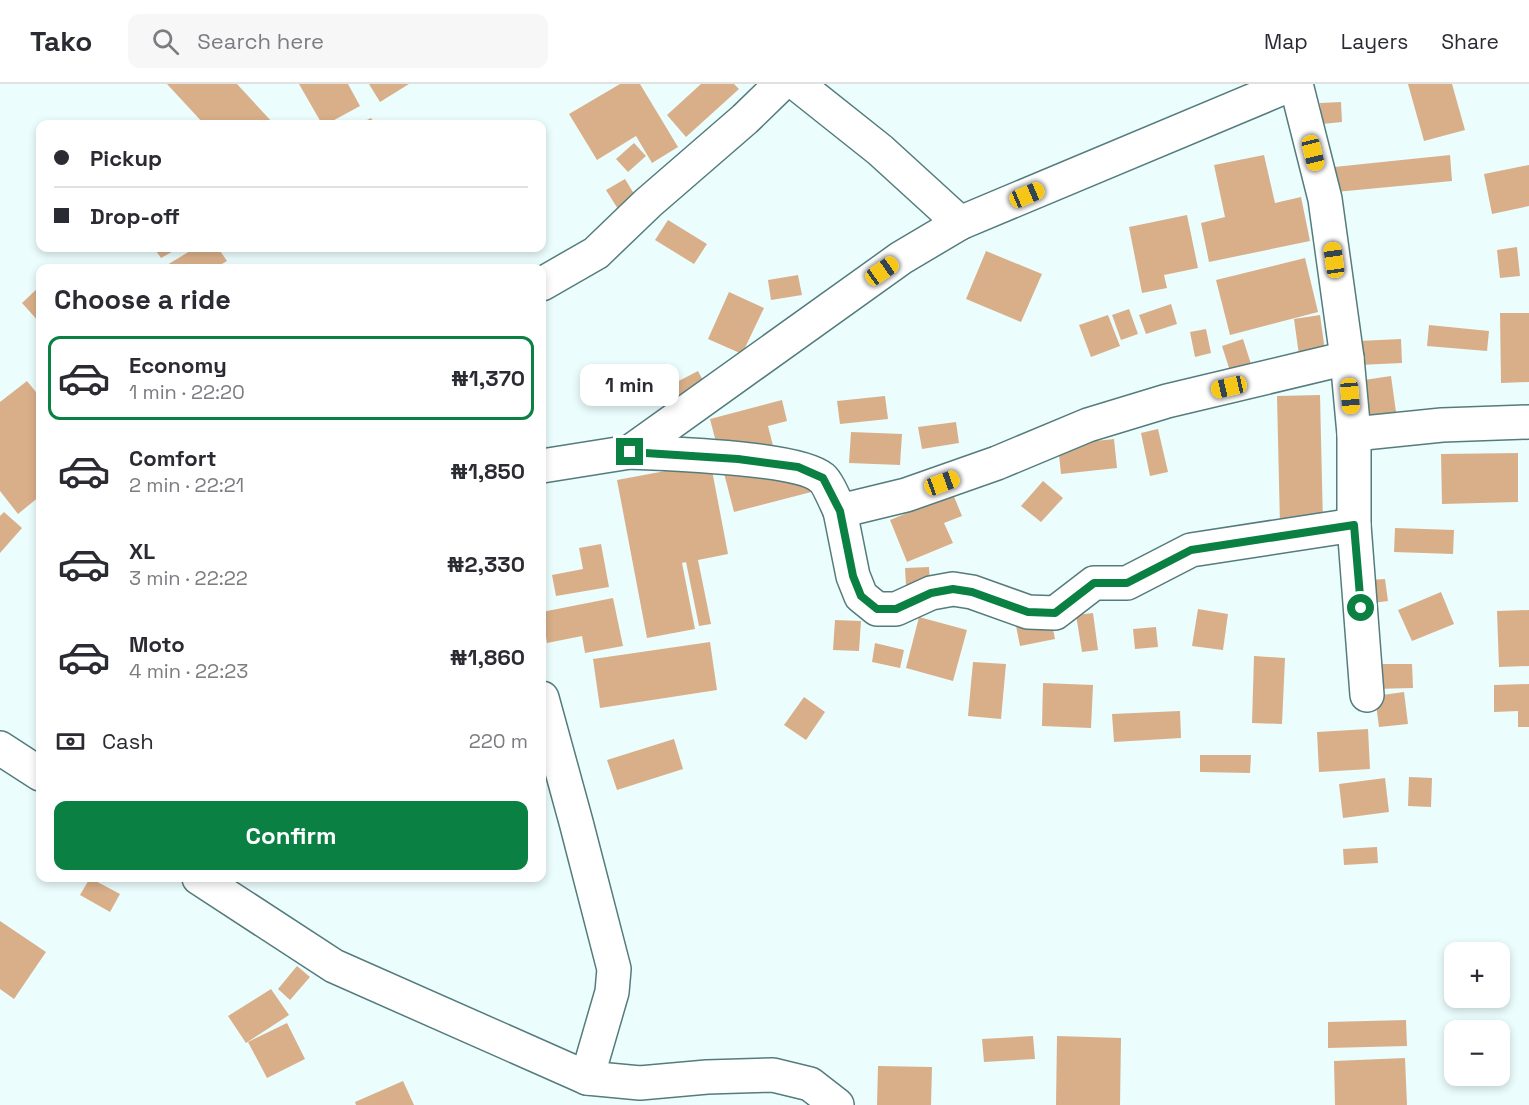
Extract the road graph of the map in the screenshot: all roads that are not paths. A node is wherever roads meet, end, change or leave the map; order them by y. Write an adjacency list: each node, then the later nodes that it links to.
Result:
1 (781, 84): 5 (street)
2 (797, 84): 4 (street)
3 (1294, 84): 4 (street); 6 (street)
4 (960, 223): 9 (street)
5 (546, 283)
6 (1347, 358): 8 (street); 11 (street)
7 (1529, 422): 8 (street)
8 (1354, 434): 12 (street)
9 (630, 452): 10 (street); 11 (street)
10 (546, 465)
11 (840, 511): 12 (street)
12 (1354, 525): 13 (street)
13 (1367, 695)
14 (546, 713): 18 (street)
15 (0, 748): 16 (street)
16 (36, 769)
17 (205, 882): 18 (street)
18 (587, 1078): 19 (street)
19 (837, 1105)

